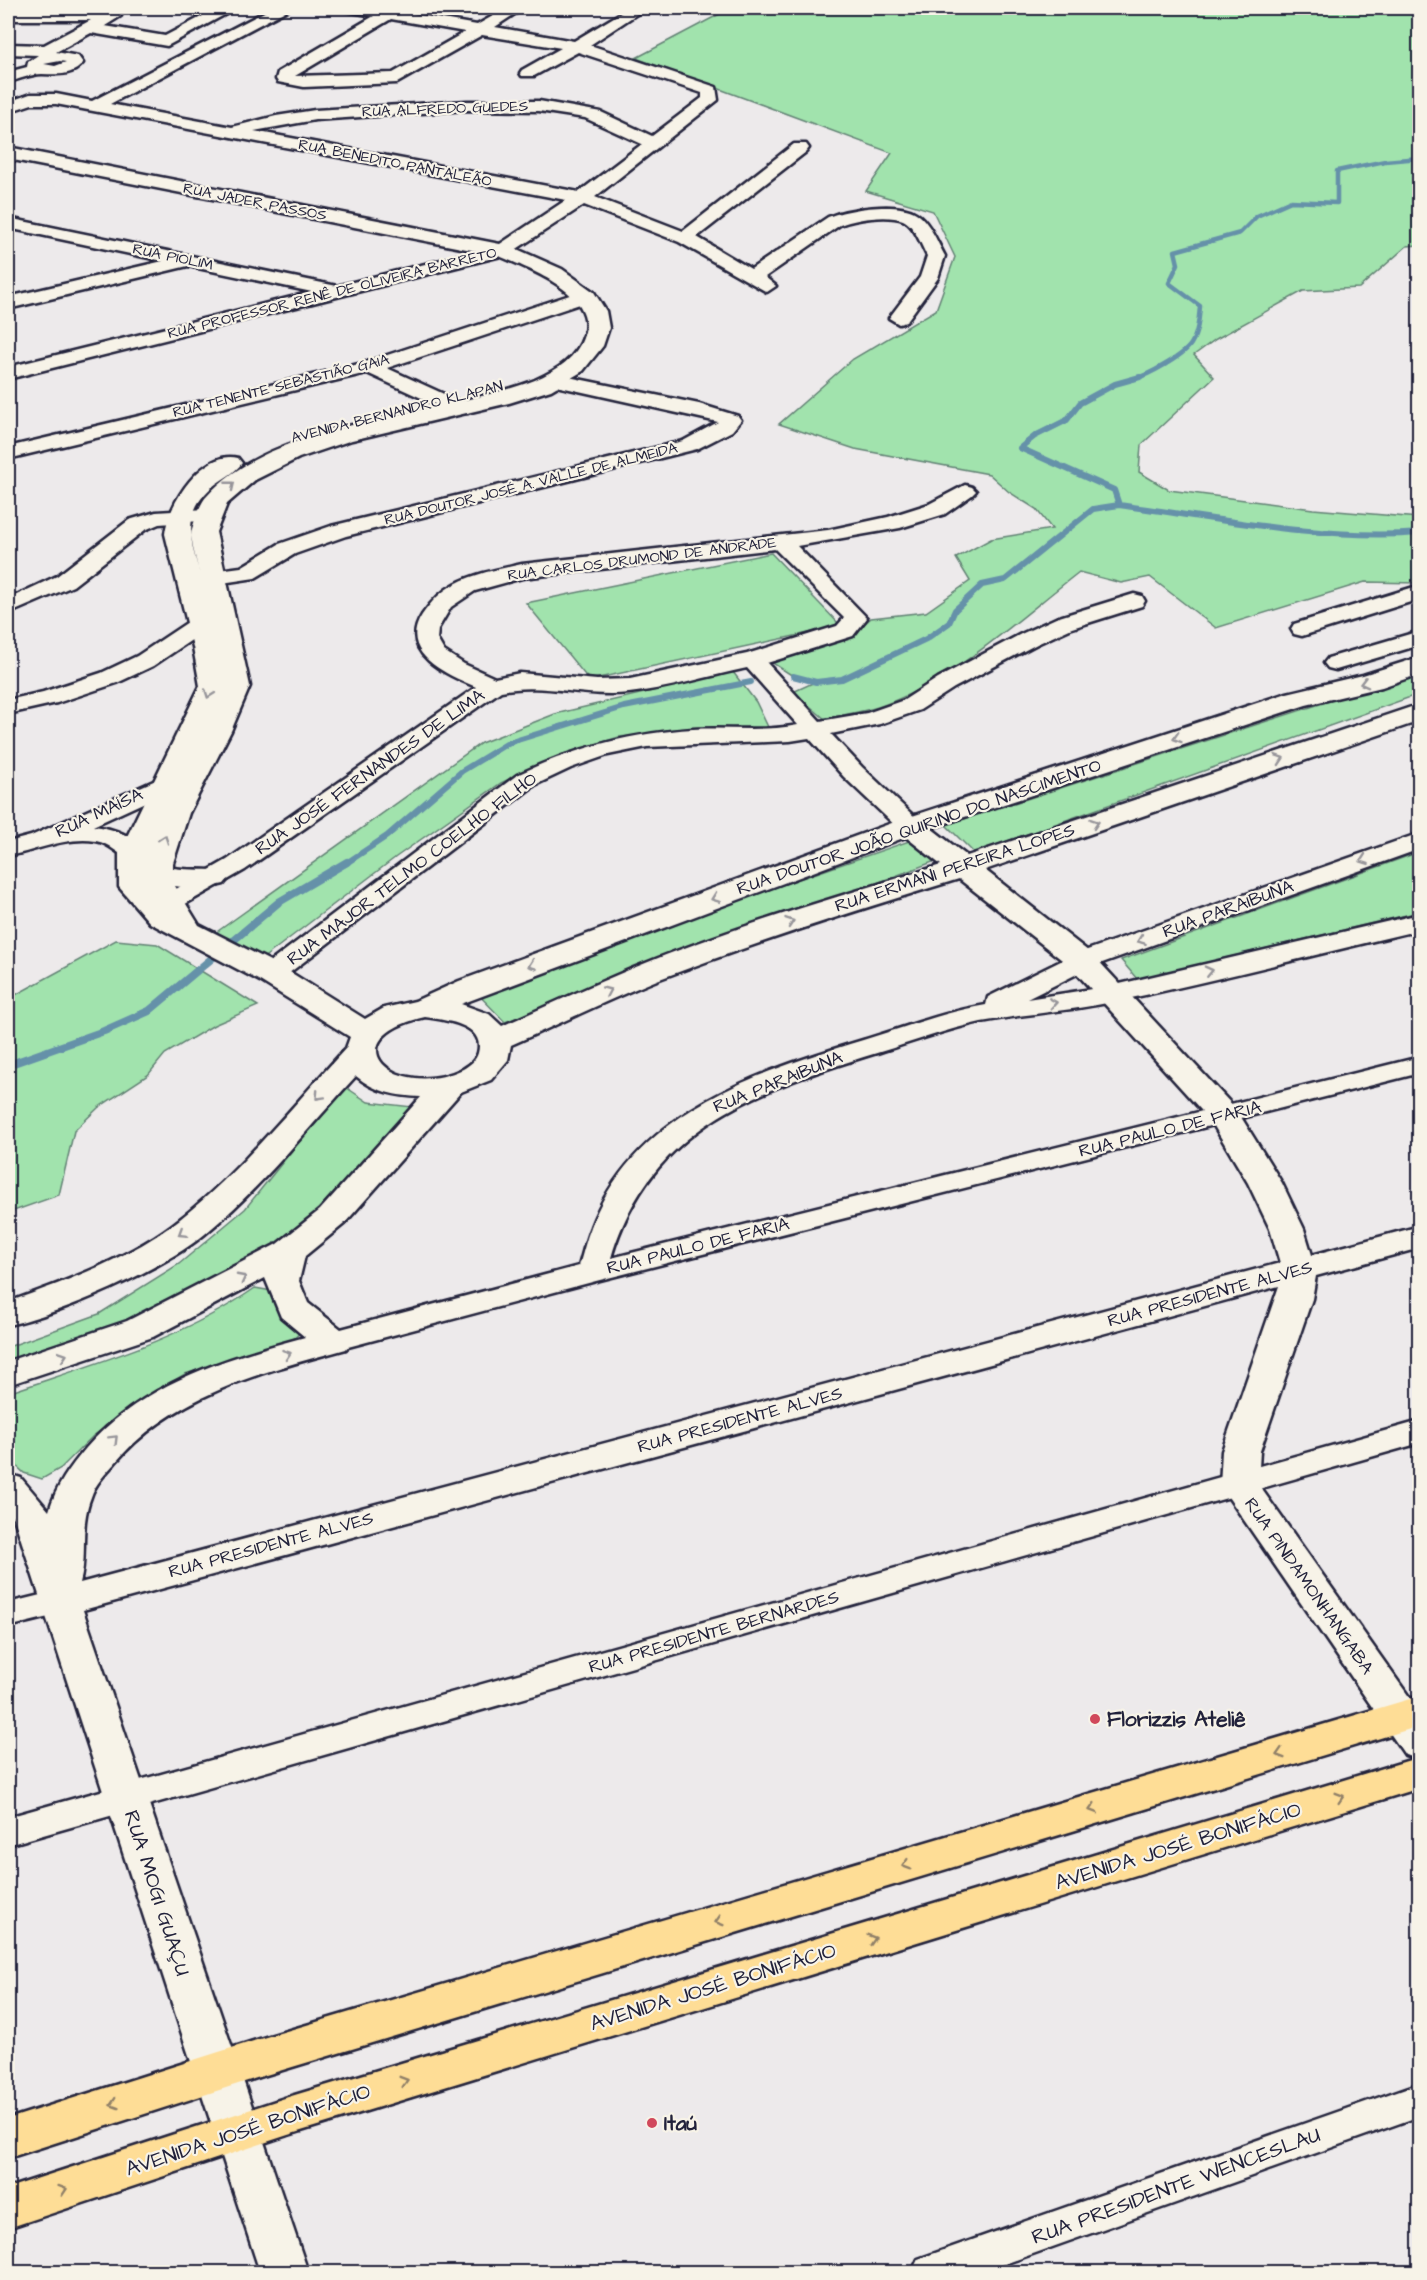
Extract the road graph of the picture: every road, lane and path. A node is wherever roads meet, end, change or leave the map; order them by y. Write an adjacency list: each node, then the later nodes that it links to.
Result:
1 (130, 8): 9 (street)
2 (186, 8): 10 (street)
3 (283, 8): 17 (street)
4 (351, 8): 7 (street)
5 (518, 8): 11 (street)
6 (639, 8): 12 (street)
7 (394, 11): 11 (street); 11 (street)
8 (8, 15): 9 (street)
9 (113, 16): 10 (street)
10 (90, 28): 14 (street)
11 (482, 30): 12 (street)
12 (577, 46): 15 (street); 20 (street, RUA PROFESSOR RENÊ DE OLIVEIRA BARRETO)
13 (8, 49): 14 (street)
14 (44, 59): 16 (street)
15 (528, 73)
16 (8, 77)
17 (94, 106): 18 (street, RUA BENEDITO PANTALEÃO); 19 (street, RUA BENEDITO PANTALEÃO)
18 (8, 107)
19 (232, 132): 20 (street, RUA ALFREDO GUEDES); 23 (street, RUA BENEDITO PANTALEÃO)
20 (653, 143): 23 (street, RUA PROFESSOR RENÊ DE OLIVEIRA BARRETO)
21 (800, 148): 25 (street)
22 (8, 153): 26 (street, RUA JADER PASSOS)
23 (582, 198): 25 (street, RUA BENEDITO PANTALEÃO); 26 (street, RUA PROFESSOR RENÊ DE OLIVEIRA BARRETO)
24 (8, 223): 27 (street, RUA PIOLIM)
25 (686, 238): 33 (street, RUA BENEDITO PANTALEÃO)
26 (503, 250): 28 (street, RUA PROFESSOR RENÊ DE OLIVEIRA BARRETO); 30 (street)
27 (189, 261): 28 (street, RUA PIOLIM); 31 (street)
28 (339, 292): 36 (street, RUA PROFESSOR RENÊ DE OLIVEIRA BARRETO)
29 (8, 294): 31 (street)
30 (585, 296): 34 (street); 35 (street, RUA TENENTE SEBASTIÃO GAIA)
31 (27, 298): 32 (street)
32 (8, 303)
33 (898, 318)
34 (593, 344): 37 (street, AVENIDA BERNANDRO KLAPAN); 38 (street, AVENIDA BERNANDRO KLAPAN)
35 (369, 367): 38 (street); 39 (street, RUA TENENTE SEBASTIÃO GAIA)
36 (8, 373)
37 (554, 380): 38 (street, AVENIDA BERNANDRO KLAPAN); 43 (street, RUA DOUTOR JOSÉ A. VALLE DE ALMEIDA)
38 (454, 405): 41 (street, AVENIDA BERNANDRO KLAPAN)
39 (8, 453)
40 (965, 491): 42 (street, RUA CARLOS DRUMOND DE ANDRADE)
41 (192, 515): 43 (street); 46 (street)
42 (781, 542): 51 (street, RUA JOSÉ FERNANDES DE LIMA); 53 (street, RUA CARLOS DRUMOND DE ANDRADE)
43 (200, 580): 49 (street)
44 (1414, 594): 47 (street)
45 (1134, 601): 56 (street, RUA MAJOR TELMO COELHO FILHO)
46 (8, 607)
47 (1359, 610): 48 (street); 50 (street)
48 (1302, 629)
49 (215, 634): 54 (street); 57 (street)
50 (1415, 648): 52 (street); 58 (street, RUA DOUTOR JOÃO QUIRINO DO NASCIMENTO, one-way to 58)
51 (752, 660): 53 (street, RUA JOSÉ FERNANDES DE LIMA); 56 (street)
52 (1336, 663)
53 (493, 686): 65 (street, RUA JOSÉ FERNANDES DE LIMA)
54 (8, 707)
55 (1419, 712): 63 (street, RUA ERMANI PEREIRA LOPES, one-way to 55)
56 (819, 731): 58 (street); 69 (street, RUA MAJOR TELMO COELHO FILHO)
57 (179, 782): 60 (street, RUA MAÍSA); 62 (street); 64 (street, one-way to 57)
58 (910, 826): 63 (street, RUA PINDAMONHANGABA); 71 (street, RUA DOUTOR JOÃO QUIRINO DO NASCIMENTO, one-way to 71)
59 (1419, 840): 68 (street, RUA PARAIBUNA, one-way to 68)
60 (40, 841): 61 (street, RUA MAÍSA); 62 (street)
61 (8, 849)
62 (134, 853): 66 (street)
63 (962, 868): 68 (street, RUA PINDAMONHANGABA); 73 (street, RUA ERMANI PEREIRA LOPES, one-way to 63)
64 (157, 874): 65 (street); 66 (street)
65 (214, 878): 66 (street, RUA JOSÉ FERNANDES DE LIMA)
66 (161, 906): 69 (street)
67 (1419, 922): 70 (street, RUA PARAIBUNA, one-way to 67)
68 (1082, 961): 70 (street, RUA PINDAMONHANGABA); 72 (street, RUA PARAIBUNA)
69 (271, 975): 71 (street); 74 (street)
70 (1111, 994): 72 (street, RUA PARAIBUNA, one-way to 70); 77 (street, RUA PINDAMONHANGABA)
71 (420, 1009): 73 (street); 74 (street)
72 (975, 1015): 81 (street, RUA PARAIBUNA)
73 (496, 1040): 76 (street)
74 (362, 1043): 76 (street); 82 (street, one-way to 82)
75 (1419, 1065): 77 (street, RUA PAULO DE FARIA)
76 (450, 1085): 79 (street)
77 (1224, 1116): 80 (street, RUA PINDAMONHANGABA); 81 (street, RUA PAULO DE FARIA)
78 (1419, 1237): 80 (street, RUA PRESIDENTE ALVES)
79 (289, 1252): 83 (street); 84 (street, one-way to 79)
80 (1300, 1271): 87 (street, RUA PINDAMONHANGABA); 89 (street, RUA PRESIDENTE ALVES)
81 (592, 1272): 83 (street, RUA PAULO DE FARIA)
82 (8, 1314)
83 (333, 1341): 86 (street, RUA PAULO DE FARIA, one-way to 83)
84 (8, 1373)
85 (1419, 1432): 87 (street, RUA PRESIDENTE BERNARDES)
86 (78, 1485): 88 (street); 89 (street, RUA PAULO DE FARIA)
87 (1239, 1485): 91 (street, RUA PINDAMONHANGABA); 93 (street, RUA PRESIDENTE BERNARDES)
88 (17, 1497): 89 (street, RUA MOGI GUAÇU)
89 (61, 1602): 90 (street); 93 (street, RUA MOGI GUAÇU)
90 (8, 1615)
91 (1413, 1724): 95 (main road, one-way to 95)
92 (1419, 1772): 97 (main road, AVENIDA JOSÉ BONIFÁCIO, one-way to 92)
93 (125, 1796): 94 (street, RUA PRESIDENTE BERNARDES); 95 (street, RUA MOGI GUAÇU)
94 (8, 1830)
95 (217, 2071): 97 (street, RUA MOGI GUAÇU); 98 (main road, one-way to 98)
96 (1419, 2099): 101 (street, RUA PRESIDENTE WENCESLAU)
97 (237, 2132): 99 (main road, AVENIDA JOSÉ BONIFÁCIO, one-way to 97); 100 (street, RUA MOGI GUAÇU)
98 (8, 2139)
99 (8, 2208)
100 (284, 2272)
101 (933, 2272)

